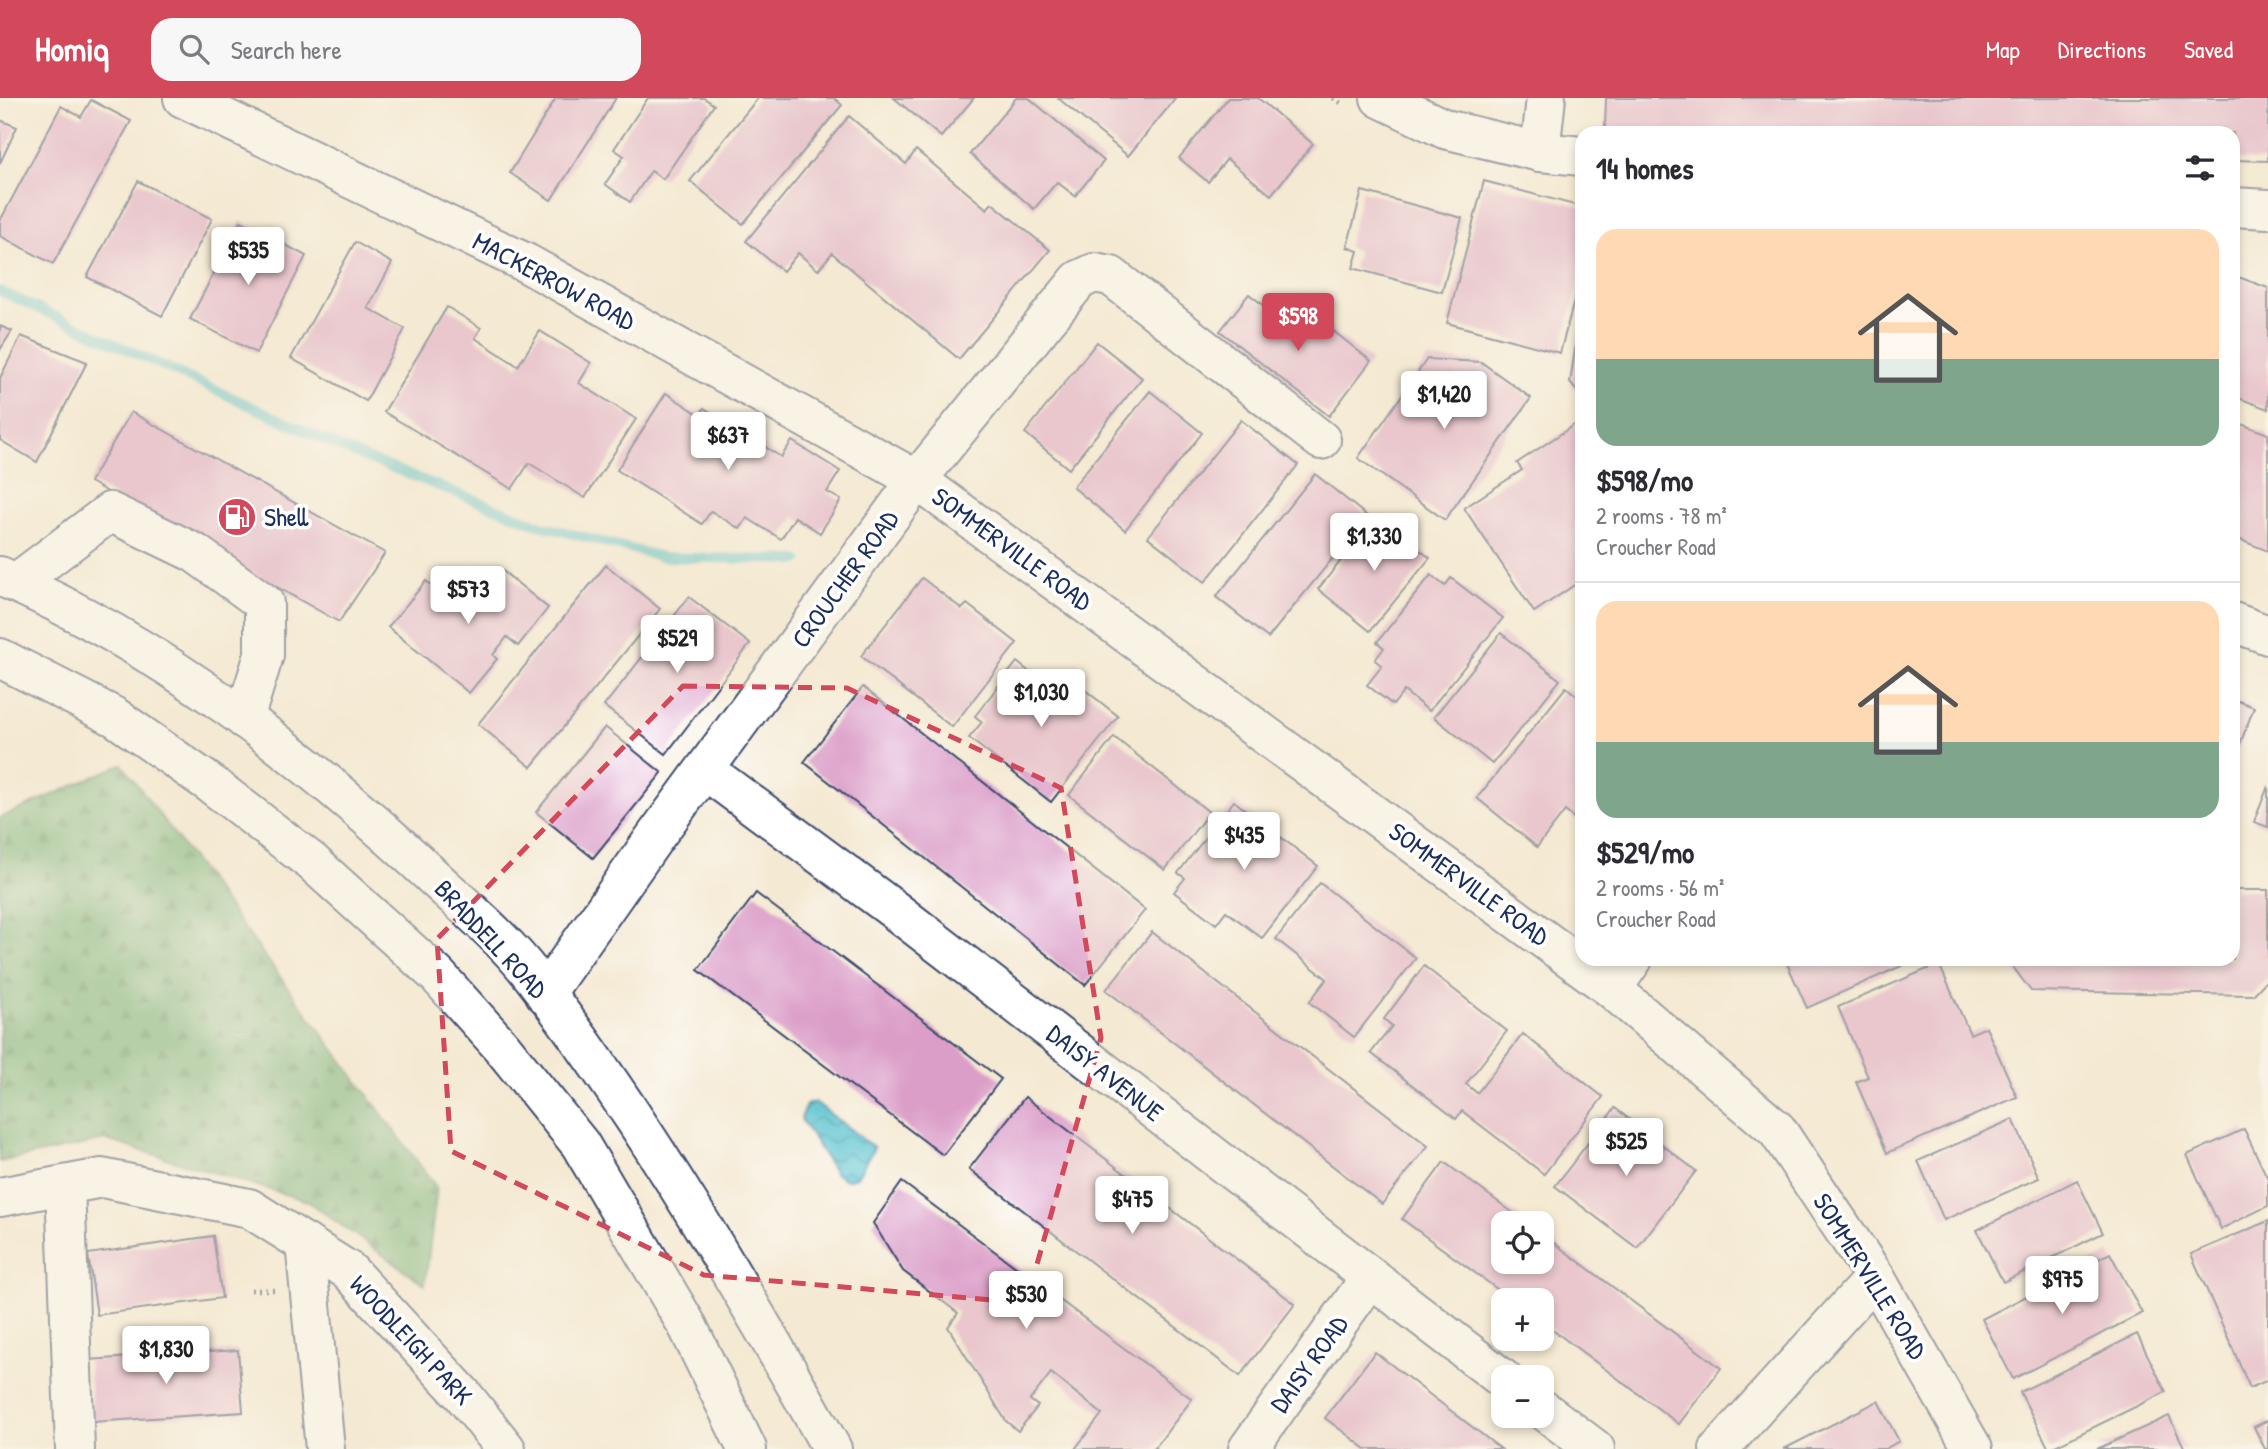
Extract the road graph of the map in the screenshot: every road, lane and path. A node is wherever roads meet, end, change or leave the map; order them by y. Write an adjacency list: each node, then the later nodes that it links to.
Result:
1 (183, 98): 9 (main road, MACKERROW ROAD)
2 (1380, 98): 4 (main road)
3 (1546, 98): 4 (main road)
4 (1540, 152): 5 (main road)
5 (1575, 155)
6 (2240, 207): 7 (main road)
7 (2268, 209)
8 (1321, 440): 9 (main road, CROUCHER ROAD)
9 (917, 480): 15 (main road, CROUCHER ROAD); 16 (main road, SOMMERVILLE ROAD)
10 (8, 579): 14 (main road, BRADDELL ROAD); 14 (main road)
11 (2240, 625): 12 (main road)
12 (2268, 635)
13 (0, 658): 29 (main road)
14 (244, 719): 18 (main road, BRADDELL ROAD)
15 (705, 770): 18 (main road, CROUCHER ROAD); 23 (main road, DAISY AVENUE)
16 (1575, 940)
17 (1623, 974): 22 (main road, SOMMERVILLE ROAD)
18 (545, 994): 30 (main road, BRADDELL ROAD)
19 (65, 1185): 20 (main road, WOODLEIGH PARK); 21 (main road, WOODLEIGH PARK); 26 (main road)
20 (0, 1197)
21 (305, 1243): 27 (main road, WOODLEIGH PARK); 28 (main road, WOODLEIGH PARK)
22 (1875, 1277): 33 (main road); 34 (main road, SOMMERVILLE ROAD)
23 (1370, 1278): 24 (main road, DAISY AVENUE); 31 (main road, DAISY ROAD)
24 (1491, 1370)
25 (1554, 1418): 32 (main road)
26 (75, 1449)
27 (325, 1449)
28 (506, 1449)
29 (747, 1449)
30 (831, 1449)
31 (1248, 1449)
32 (1595, 1449)
33 (1718, 1449)
34 (1973, 1449)

